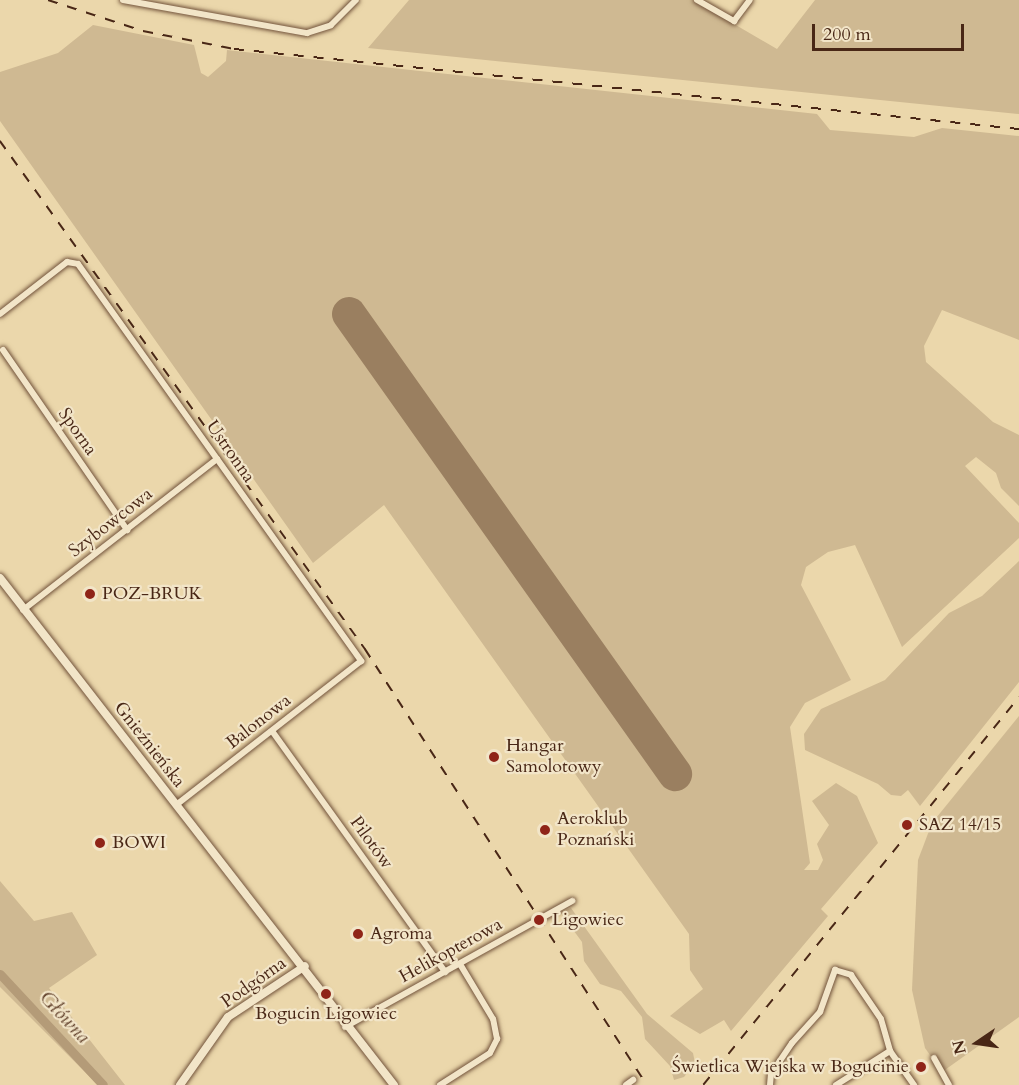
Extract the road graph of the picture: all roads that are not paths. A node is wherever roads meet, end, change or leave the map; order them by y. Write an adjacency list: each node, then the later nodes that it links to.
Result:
1 (123, 0): 6 (street)
2 (154, 0): 6 (street)
3 (356, 0): 6 (street)
4 (698, 0): 5 (street)
5 (750, 0)
6 (154, 8)
7 (0, 314): 9 (street, Ustronna)
8 (3, 351): 10 (street, Sporna)
9 (217, 459): 10 (street, Szybowcowa); 13 (street, Ustronna)
10 (127, 530): 12 (street, Szybowcowa)
11 (0, 578): 12 (main road, Gnieźnieńska)
12 (23, 610): 15 (main road, Gnieźnieńska)
13 (361, 662): 14 (street, Balonowa)
14 (272, 731): 15 (street, Balonowa); 19 (street, Pilotów)
15 (176, 805): 18 (main road, Gnieźnieńska)
16 (572, 901): 17 (street, Helikopterowa)
17 (460, 964): 19 (street, Helikopterowa); 26 (street)
18 (302, 968): 20 (main road, Gnieźnieńska); 24 (street, Podgórna)
19 (445, 972): 20 (street, Helikopterowa)
20 (348, 1026): 25 (main road, Gnieźnieńska)
21 (890, 1051): 28 (street); 29 (street); 30 (street)
22 (934, 1058): 31 (street)
23 (633, 1080): 27 (street)
24 (180, 1085)
25 (394, 1085)
26 (440, 1085)
27 (626, 1085)
28 (770, 1085)
29 (836, 1085)
30 (915, 1085)
31 (949, 1085)

